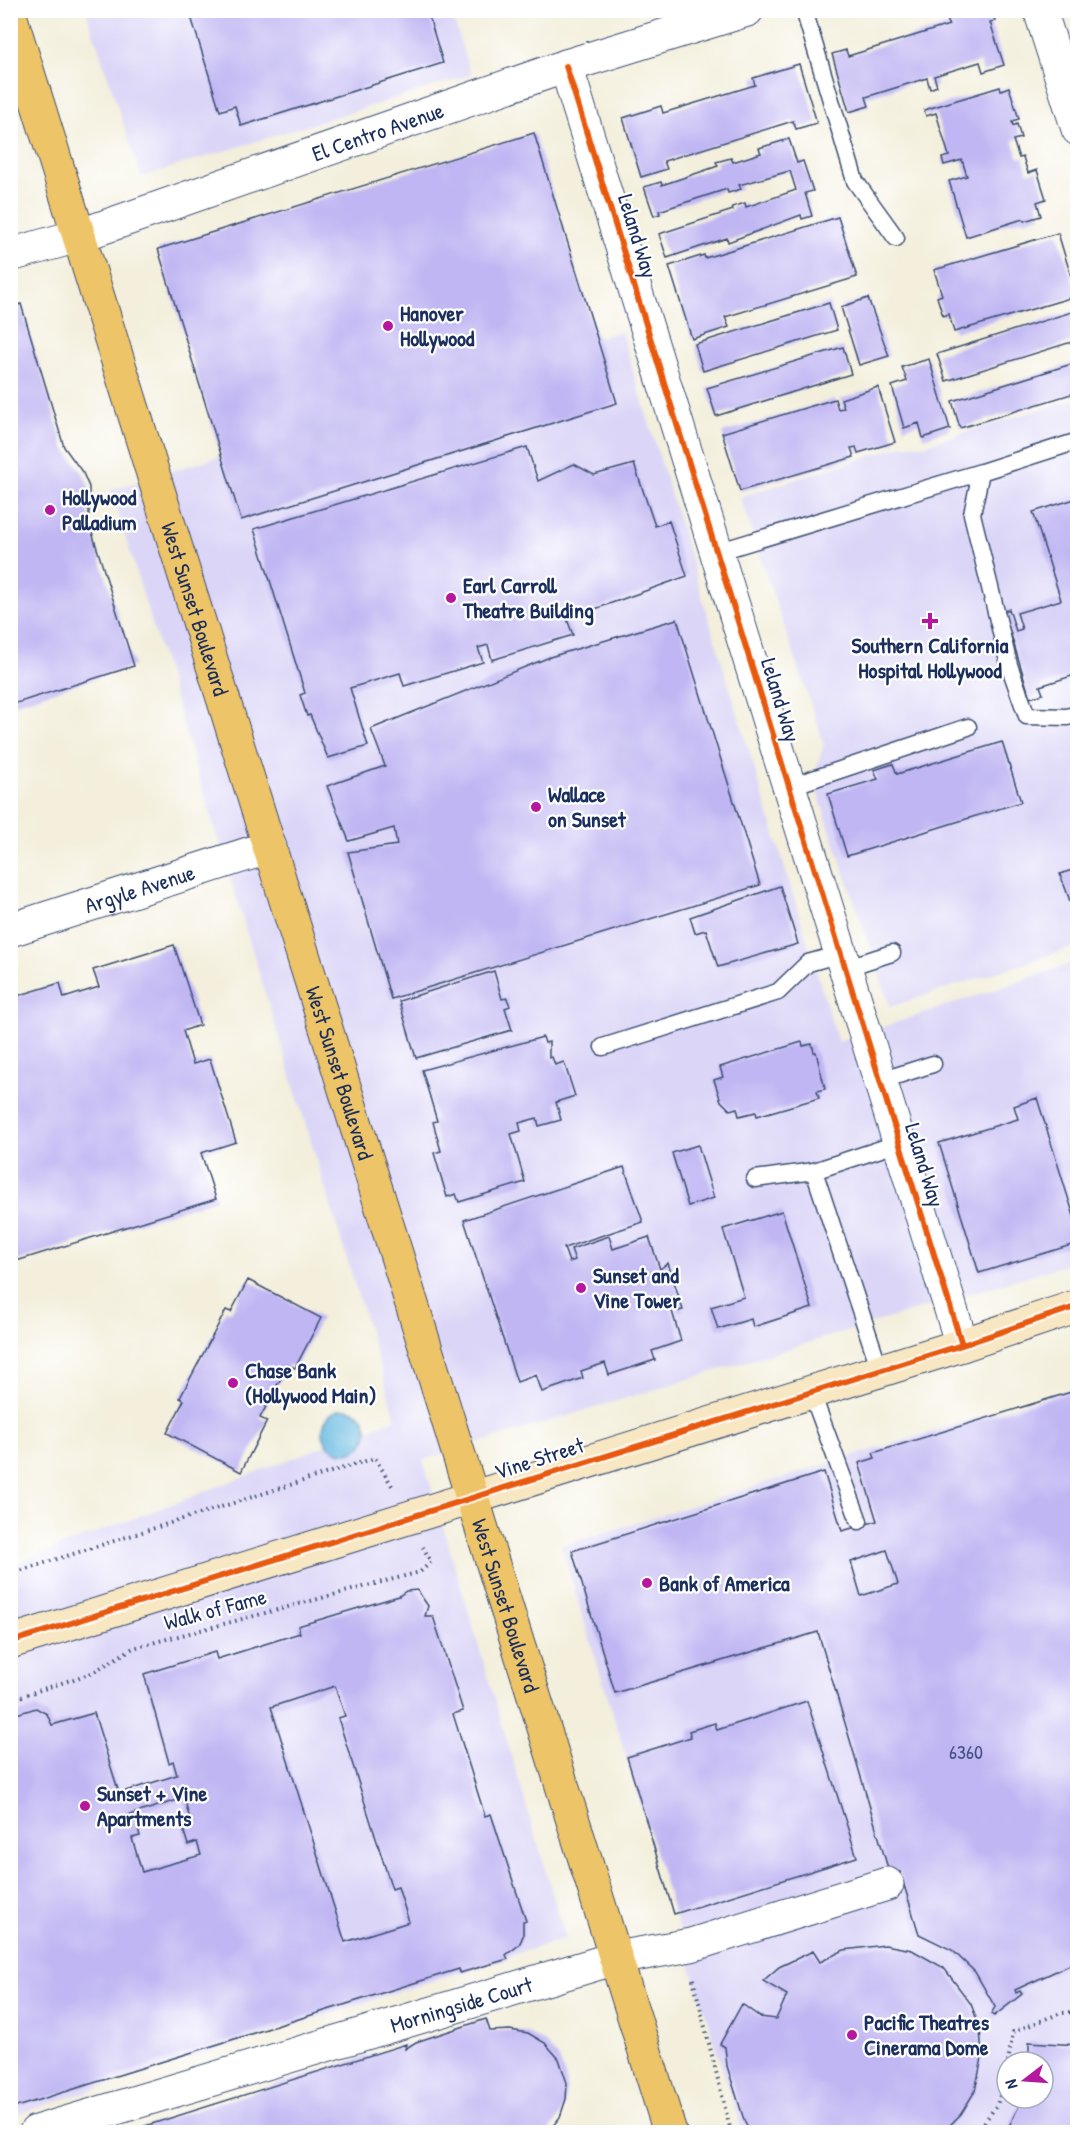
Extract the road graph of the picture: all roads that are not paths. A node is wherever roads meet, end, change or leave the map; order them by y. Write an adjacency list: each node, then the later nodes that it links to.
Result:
1 (747, 10): 5 (street, El Centro Avenue)
2 (804, 10): 8 (lane)
3 (1040, 10): 6 (street)
4 (10, 15): 7 (main road, West Sunset Boulevard)
5 (566, 66): 7 (street, El Centro Avenue); 12 (street, Leland Way)
6 (1077, 129)
7 (81, 235): 9 (street, El Centro Avenue); 16 (main road, West Sunset Boulevard)
8 (896, 238)
9 (10, 255)
10 (1077, 441): 11 (lane)
11 (981, 472): 12 (lane); 13 (lane)
12 (717, 552): 15 (street, Leland Way)
13 (1077, 714)
14 (968, 727): 15 (lane)
15 (789, 787): 19 (street, Leland Way)
16 (270, 847): 17 (street, Argyle Avenue); 30 (main road, West Sunset Boulevard)
17 (10, 930)
18 (892, 952): 19 (lane)
19 (843, 961): 20 (lane); 22 (street, Leland Way)
20 (603, 1047)
21 (933, 1064): 22 (lane)
22 (880, 1081): 23 (street, Leland Way)
23 (900, 1143): 24 (lane); 27 (street, Leland Way)
24 (814, 1171): 25 (lane); 28 (lane)
25 (755, 1179)
26 (1077, 1306): 27 (main road, Vine Street)
27 (962, 1345): 28 (main road, Vine Street)
28 (880, 1370): 29 (main road, Vine Street)
29 (811, 1391): 30 (main road, Vine Street); 31 (lane)
30 (474, 1498): 32 (main road, Vine Street); 34 (main road, West Sunset Boulevard)
31 (859, 1521)
32 (10, 1642)
33 (887, 1884): 34 (street, Morningside Court)
34 (616, 1958): 35 (street, Morningside Court); 36 (main road, West Sunset Boulevard)
35 (36, 2133)
36 (670, 2133)

